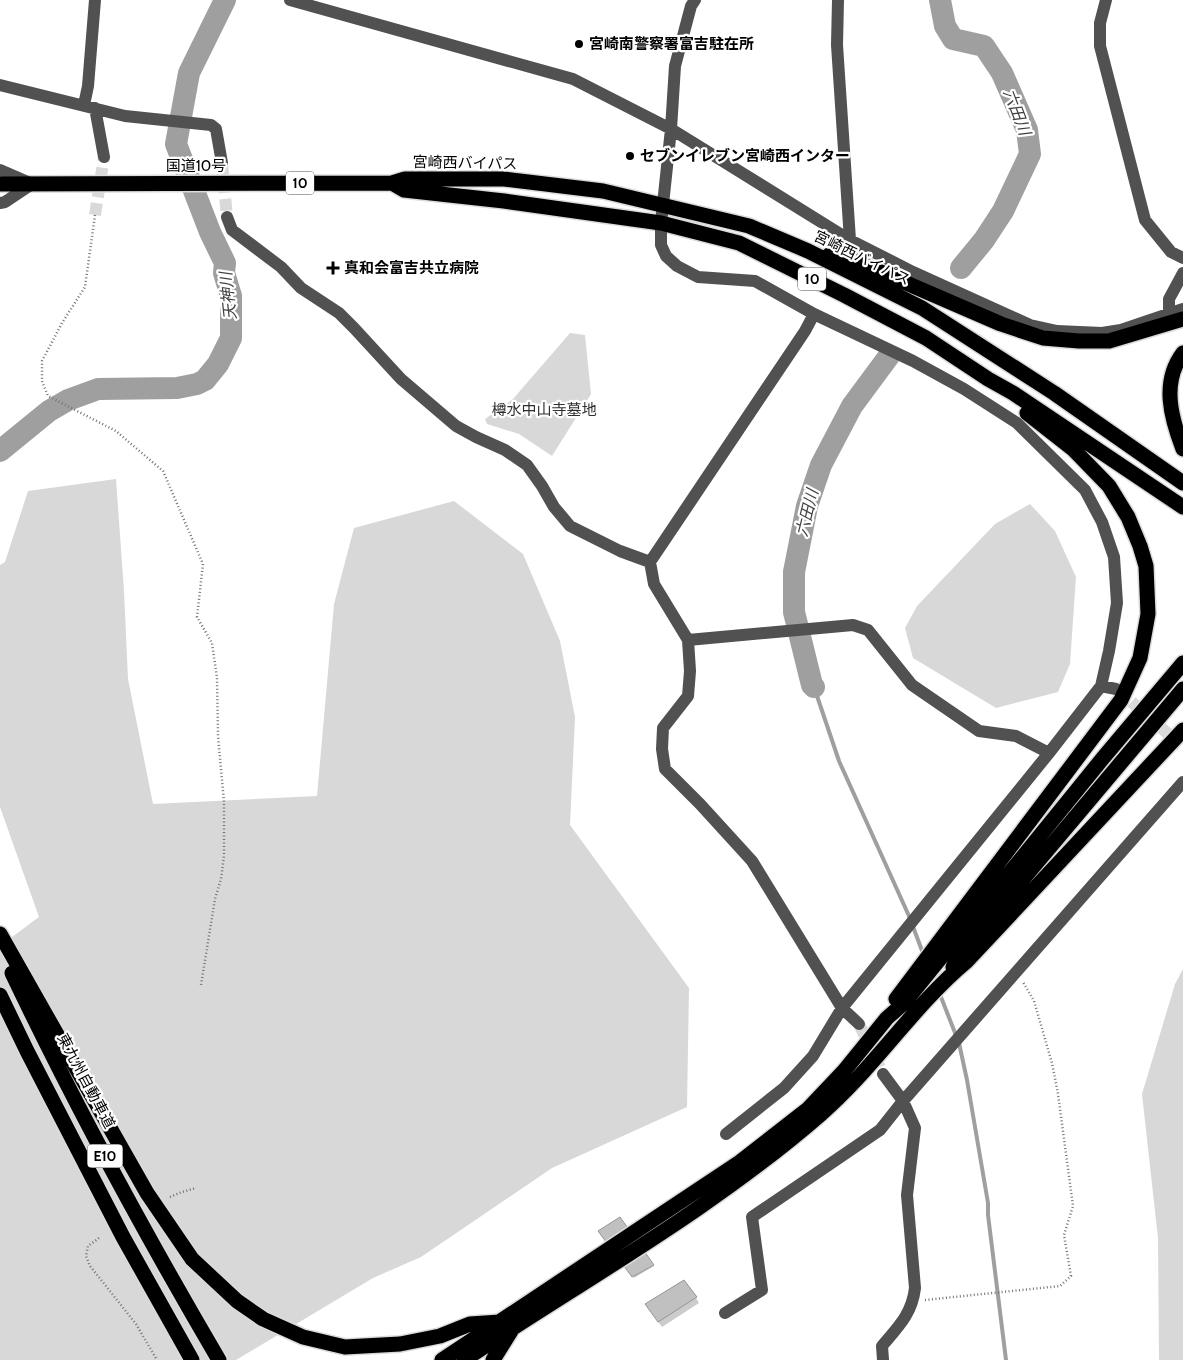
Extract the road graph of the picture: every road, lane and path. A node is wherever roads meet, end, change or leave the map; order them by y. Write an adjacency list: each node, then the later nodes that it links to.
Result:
1 (95, 0): 7 (street)
2 (290, 0): 8 (street)
3 (695, 0): 8 (street)
4 (838, 0): 20 (street)
5 (1106, 0): 22 (street)
6 (0, 85): 7 (street)
7 (90, 107): 9 (street); 10 (street)
8 (671, 129): 16 (street); 20 (street)
9 (104, 157)
10 (222, 163)
11 (0, 170): 14 (street)
12 (392, 183): 14 (highway, 国道10号 / 10); 16 (highway, 宮崎西バイパス / 10); 19 (highway, 宮崎西バイパス / 10)
13 (0, 184): 14 (highway, 国道10号 / 10)
14 (32, 184): 15 (street)
15 (0, 203)
16 (662, 204): 19 (street); 21 (highway, 宮崎西バイパス / 10)
17 (95, 215): 45 (path)
18 (228, 217): 32 (street)
19 (661, 223): 25 (street); 28 (highway, 宮崎西バイパス / 10)
20 (850, 240): 26 (street)
21 (808, 250): 26 (highway); 30 (highway, 宮崎西バイパス / 10)
22 (1183, 258)
23 (1183, 273): 26 (street)
24 (1183, 309): 26 (street)
25 (814, 314): 32 (street); 35 (street)
26 (1176, 316)
27 (1183, 353): 29 (highway)
28 (988, 379): 31 (highway, 宮崎西バイパス / 10); 48 (highway)
29 (1183, 449)
30 (1183, 483)
31 (1183, 507)
32 (650, 562): 33 (street)
33 (688, 640): 39 (street); 47 (street)
34 (1183, 663): 48 (highway)
35 (1101, 686): 36 (street); 39 (street)
36 (1116, 689)
37 (1183, 689): 44 (highway)
38 (1183, 730): 44 (highway)
39 (1049, 753): 47 (street)
40 (1183, 782): 43 (street)
41 (0, 934): 58 (highway)
42 (0, 947): 61 (highway, 東九州自動車道 / E10)
43 (1017, 972): 51 (street); 56 (path)
44 (947, 978): 58 (highway)
45 (201, 984)
46 (0, 995): 60 (highway, E10)
47 (842, 1008): 49 (street); 52 (street)
48 (887, 1018): 58 (highway)
49 (859, 1024)
50 (883, 1074): 51 (street)
51 (903, 1101): 56 (street); 57 (street)
52 (726, 1134)
53 (196, 1188): 54 (path)
54 (170, 1197)
55 (99, 1238): 59 (path)
56 (913, 1302): 65 (street)
57 (725, 1313)
58 (508, 1324): 62 (highway); 63 (highway); 64 (highway)
59 (157, 1360)
60 (192, 1360)
61 (219, 1360)
62 (442, 1360)
63 (464, 1360)
64 (493, 1360)
65 (883, 1360)

